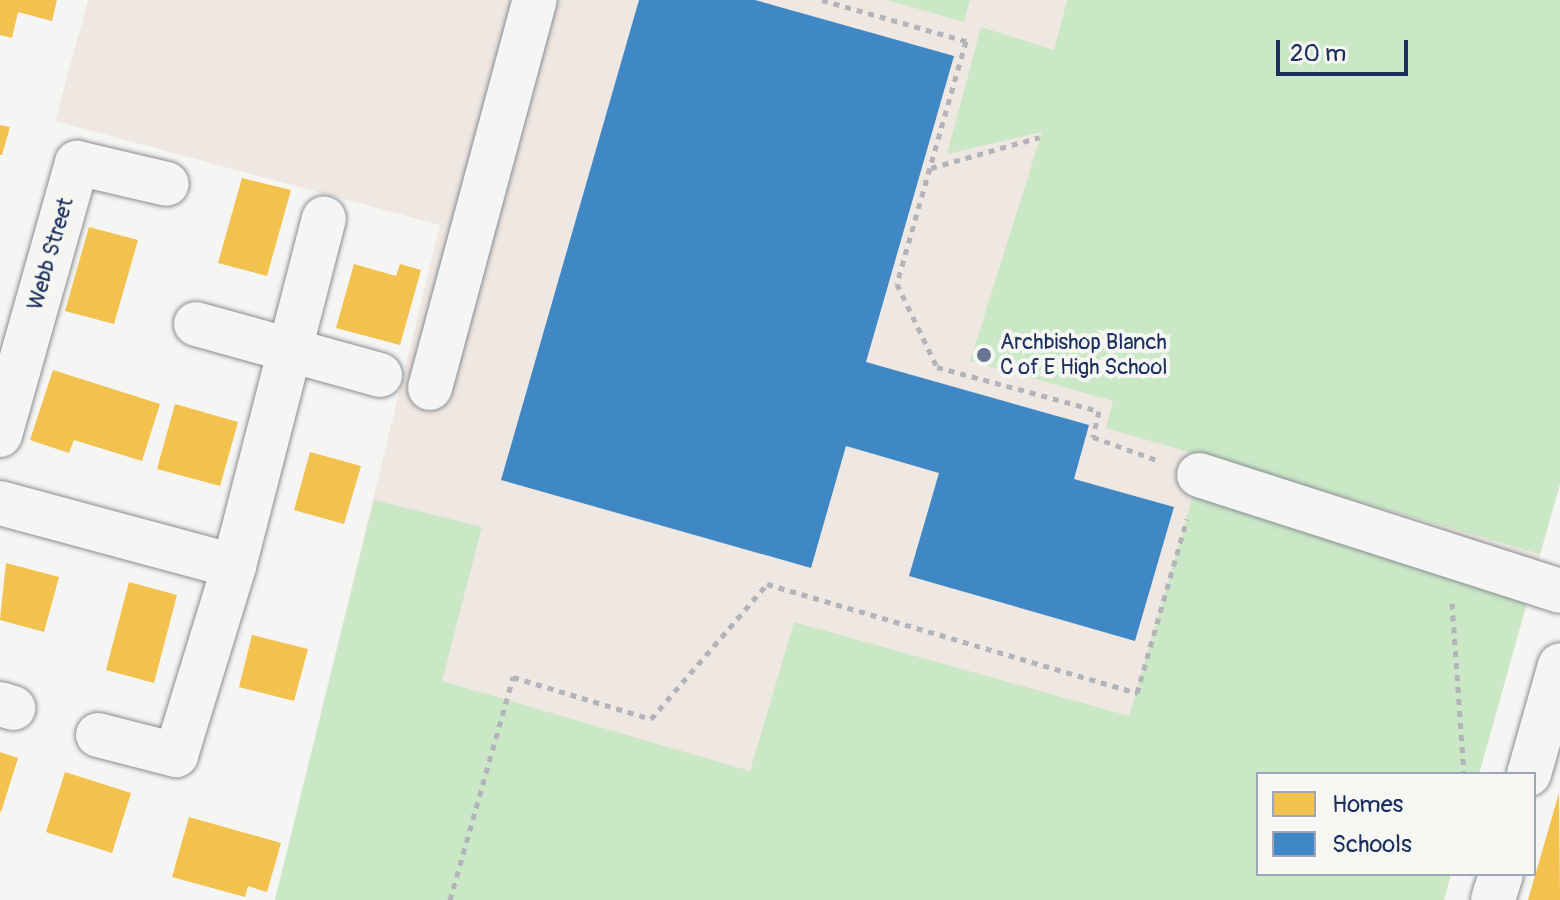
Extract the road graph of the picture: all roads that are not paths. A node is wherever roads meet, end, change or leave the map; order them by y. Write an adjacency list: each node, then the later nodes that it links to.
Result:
1 (535, 0): 7 (street)
2 (167, 184): 8 (street, Webb Street)
3 (324, 218): 5 (street)
4 (196, 324): 5 (street)
5 (290, 350): 6 (street); 11 (street)
6 (380, 375)
7 (430, 388)
8 (1, 429)
9 (1199, 475): 12 (street)
10 (0, 503): 11 (street)
11 (234, 566): 14 (street)
12 (1560, 591)
13 (1560, 665): 15 (street)
14 (98, 735)
15 (1530, 772)
16 (1500, 876): 17 (street)
17 (1493, 900)

